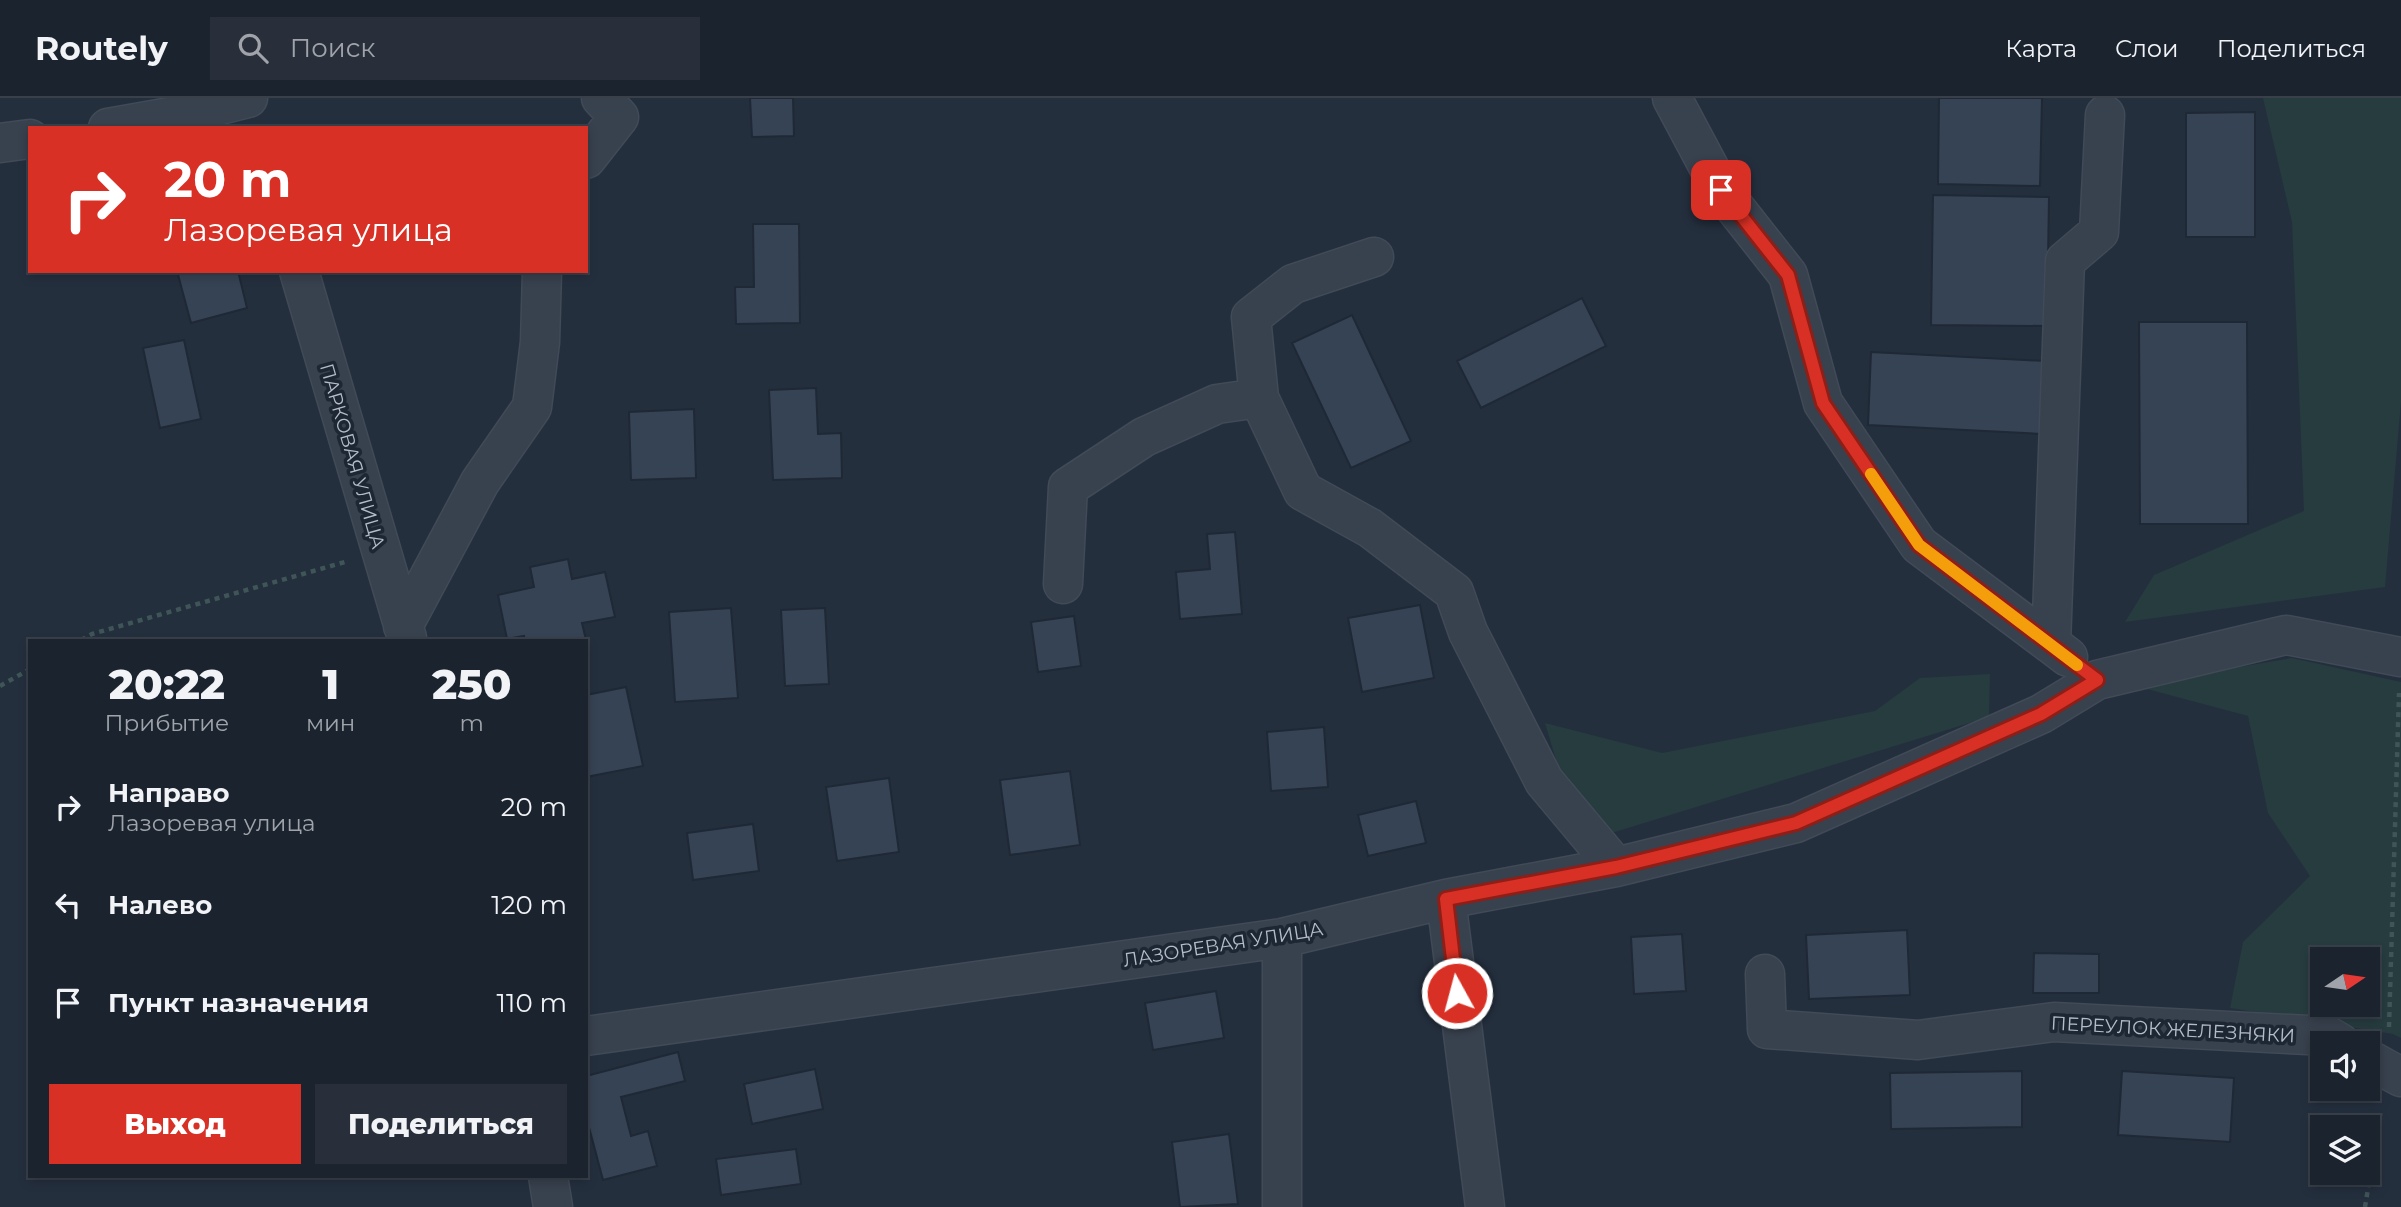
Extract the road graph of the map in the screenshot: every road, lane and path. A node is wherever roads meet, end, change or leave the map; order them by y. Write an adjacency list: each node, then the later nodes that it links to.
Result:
1 (248, 98): 5 (street); 6 (street)
2 (601, 98): 9 (street)
3 (1672, 98): 18 (street)
4 (2105, 115): 18 (street)
5 (118, 126)
6 (257, 126)
7 (28, 139): 8 (street)
8 (0, 143)
9 (588, 156)
10 (1374, 257): 13 (street)
11 (300, 273): 14 (street, ПАРКОВАЯ УЛИЦА)
12 (542, 273): 16 (street)
13 (1259, 398): 15 (street); 23 (street)
14 (381, 552): 16 (street, ПАРКОВАЯ УЛИЦА); 17 (path)
15 (1063, 584)
16 (405, 633)
17 (82, 639)
18 (2051, 644): 21 (street)
19 (2401, 657): 21 (street, ЛАЗОРЕВАЯ УЛИЦА); 29 (path)
20 (28, 670): 22 (path)
21 (2097, 680): 23 (street, ЛАЗОРЕВАЯ УЛИЦА)
22 (0, 685)
23 (1616, 867): 24 (street, ЛАЗОРЕВАЯ УЛИЦА)
24 (1446, 899): 25 (street, ЛАЗОРЕВАЯ УЛИЦА); 33 (street)
25 (1282, 938): 28 (street, ЛАЗОРЕВАЯ УЛИЦА); 32 (street)
26 (1765, 974): 27 (street, ПЕРЕУЛОК ЖЕЛЕЗНЯКИ)
27 (2310, 1035)
28 (588, 1036)
29 (2385, 1069): 34 (path)
30 (548, 1178): 31 (street)
31 (553, 1207)
32 (1282, 1207)
33 (1485, 1207)
34 (2365, 1207)

